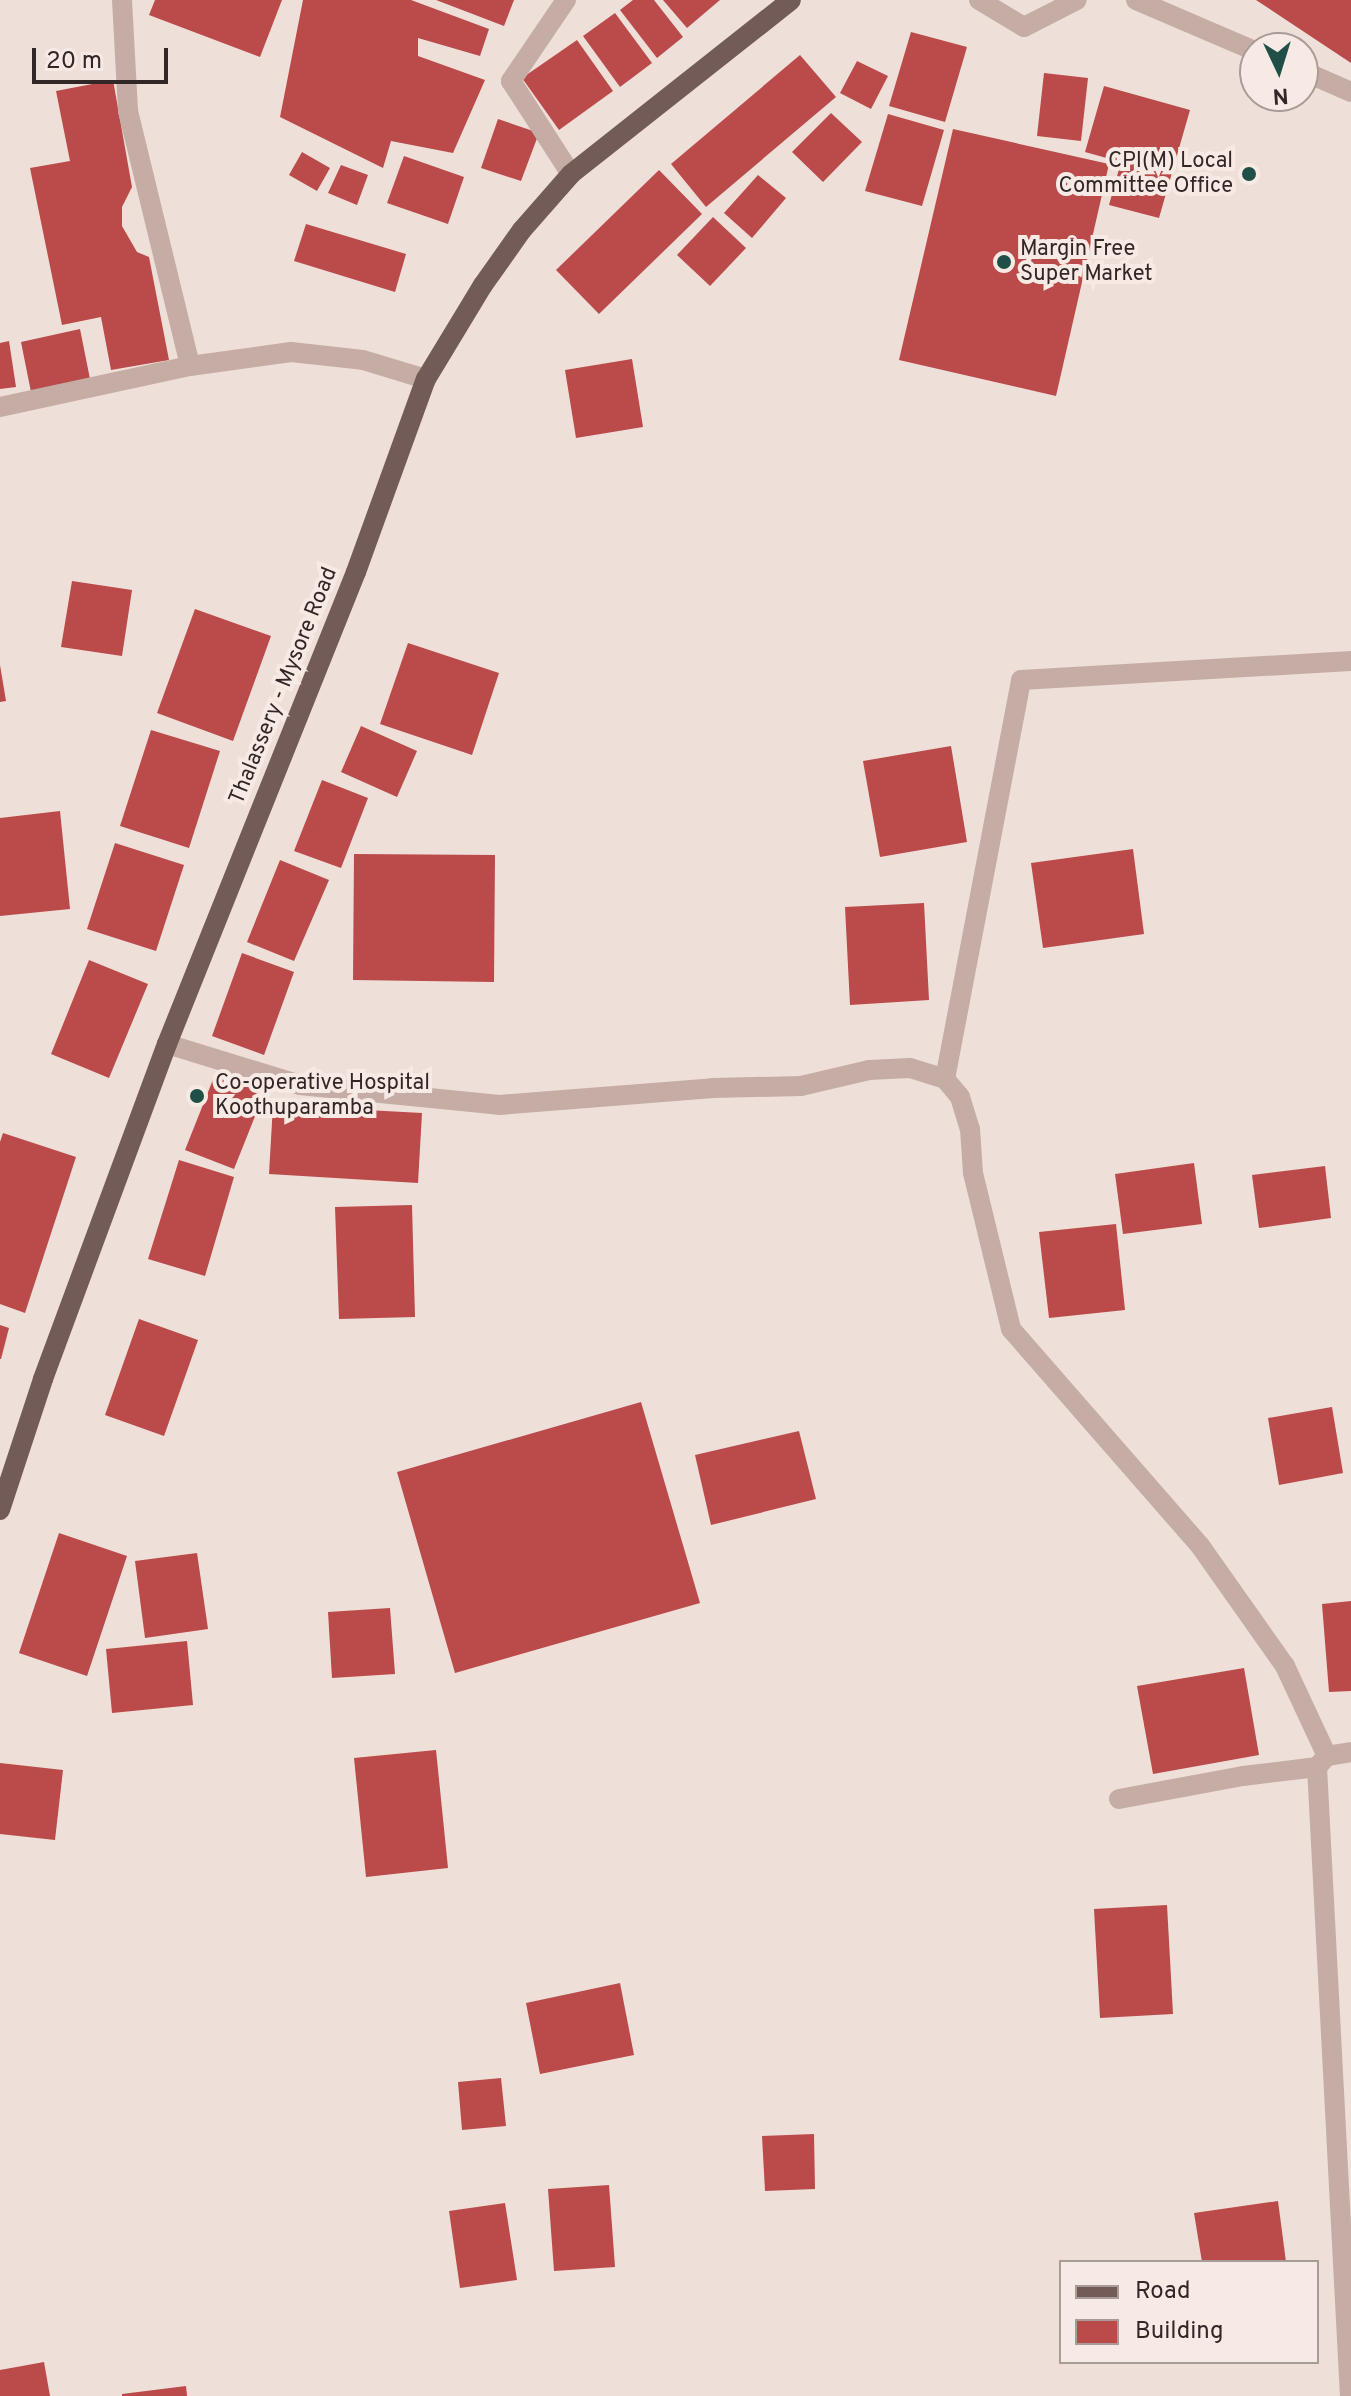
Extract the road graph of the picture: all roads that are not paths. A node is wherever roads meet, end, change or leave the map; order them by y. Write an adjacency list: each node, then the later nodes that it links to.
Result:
1 (122, 0): 11 (street)
2 (566, 0): 10 (street)
3 (791, 0): 10 (main road, Thalassery - Mysore Road)
4 (979, 0): 5 (street)
5 (1077, 0)
6 (1136, 0): 7 (street)
7 (1239, 44)
8 (1319, 78): 9 (street)
9 (1351, 92)
10 (571, 174): 12 (main road, Thalassery - Mysore Road)
11 (190, 366): 12 (street); 13 (street)
12 (426, 379): 15 (main road, Thalassery - Mysore Road)
13 (0, 407)
14 (1351, 661): 16 (street)
15 (167, 1044): 16 (street); 17 (main road, Thalassery - Mysore Road)
16 (945, 1079): 19 (street)
17 (0, 1510)
18 (1351, 1752): 19 (street)
19 (1322, 1762): 20 (street); 21 (street)
20 (1119, 1799)
21 (1350, 2396)

